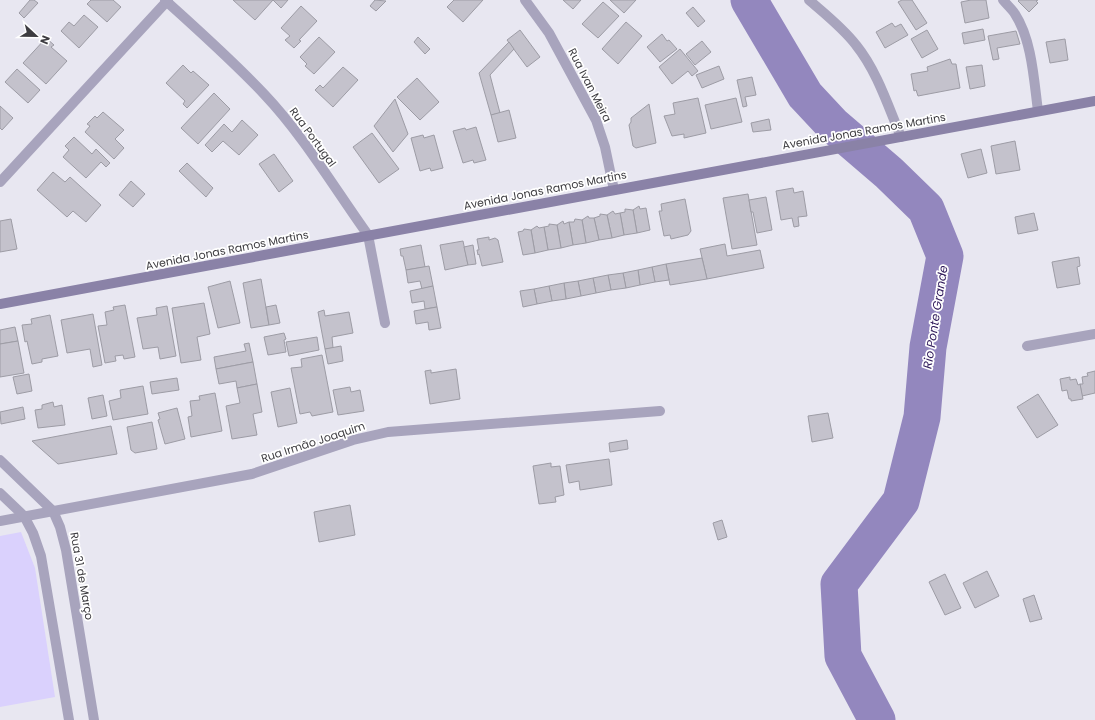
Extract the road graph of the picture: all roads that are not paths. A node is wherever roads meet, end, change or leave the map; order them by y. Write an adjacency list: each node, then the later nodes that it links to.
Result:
1 (525, 0): 9 (street, Rua Ivan Meira)
2 (809, 0): 7 (street)
3 (1003, 0): 6 (street)
4 (167, 1): 8 (street); 10 (street, Rua Portugal)
5 (1095, 101): 6 (main road, Avenida Jonas Ramos Martins)
6 (1038, 111): 7 (main road, Avenida Jonas Ramos Martins)
7 (901, 137): 9 (main road, Avenida Jonas Ramos Martins)
8 (0, 182)
9 (614, 190): 10 (main road, Avenida Jonas Ramos Martins)
10 (368, 236): 11 (main road, Avenida Jonas Ramos Martins); 12 (street, Rua Portugal)
11 (0, 304)
12 (385, 323)
13 (1095, 334): 14 (street)
14 (1027, 346)
15 (660, 411): 18 (street, Rua Irmão Joaquim)
16 (0, 460): 18 (street, Rua 31 de Março)
17 (0, 493): 19 (street)
18 (53, 511): 19 (street, Rua Irmão Joaquim); 22 (street, Rua 31 de Março)
19 (24, 516): 20 (street, Rua Irmão Joaquim); 21 (street)
20 (0, 521)
21 (69, 720)
22 (94, 720)

